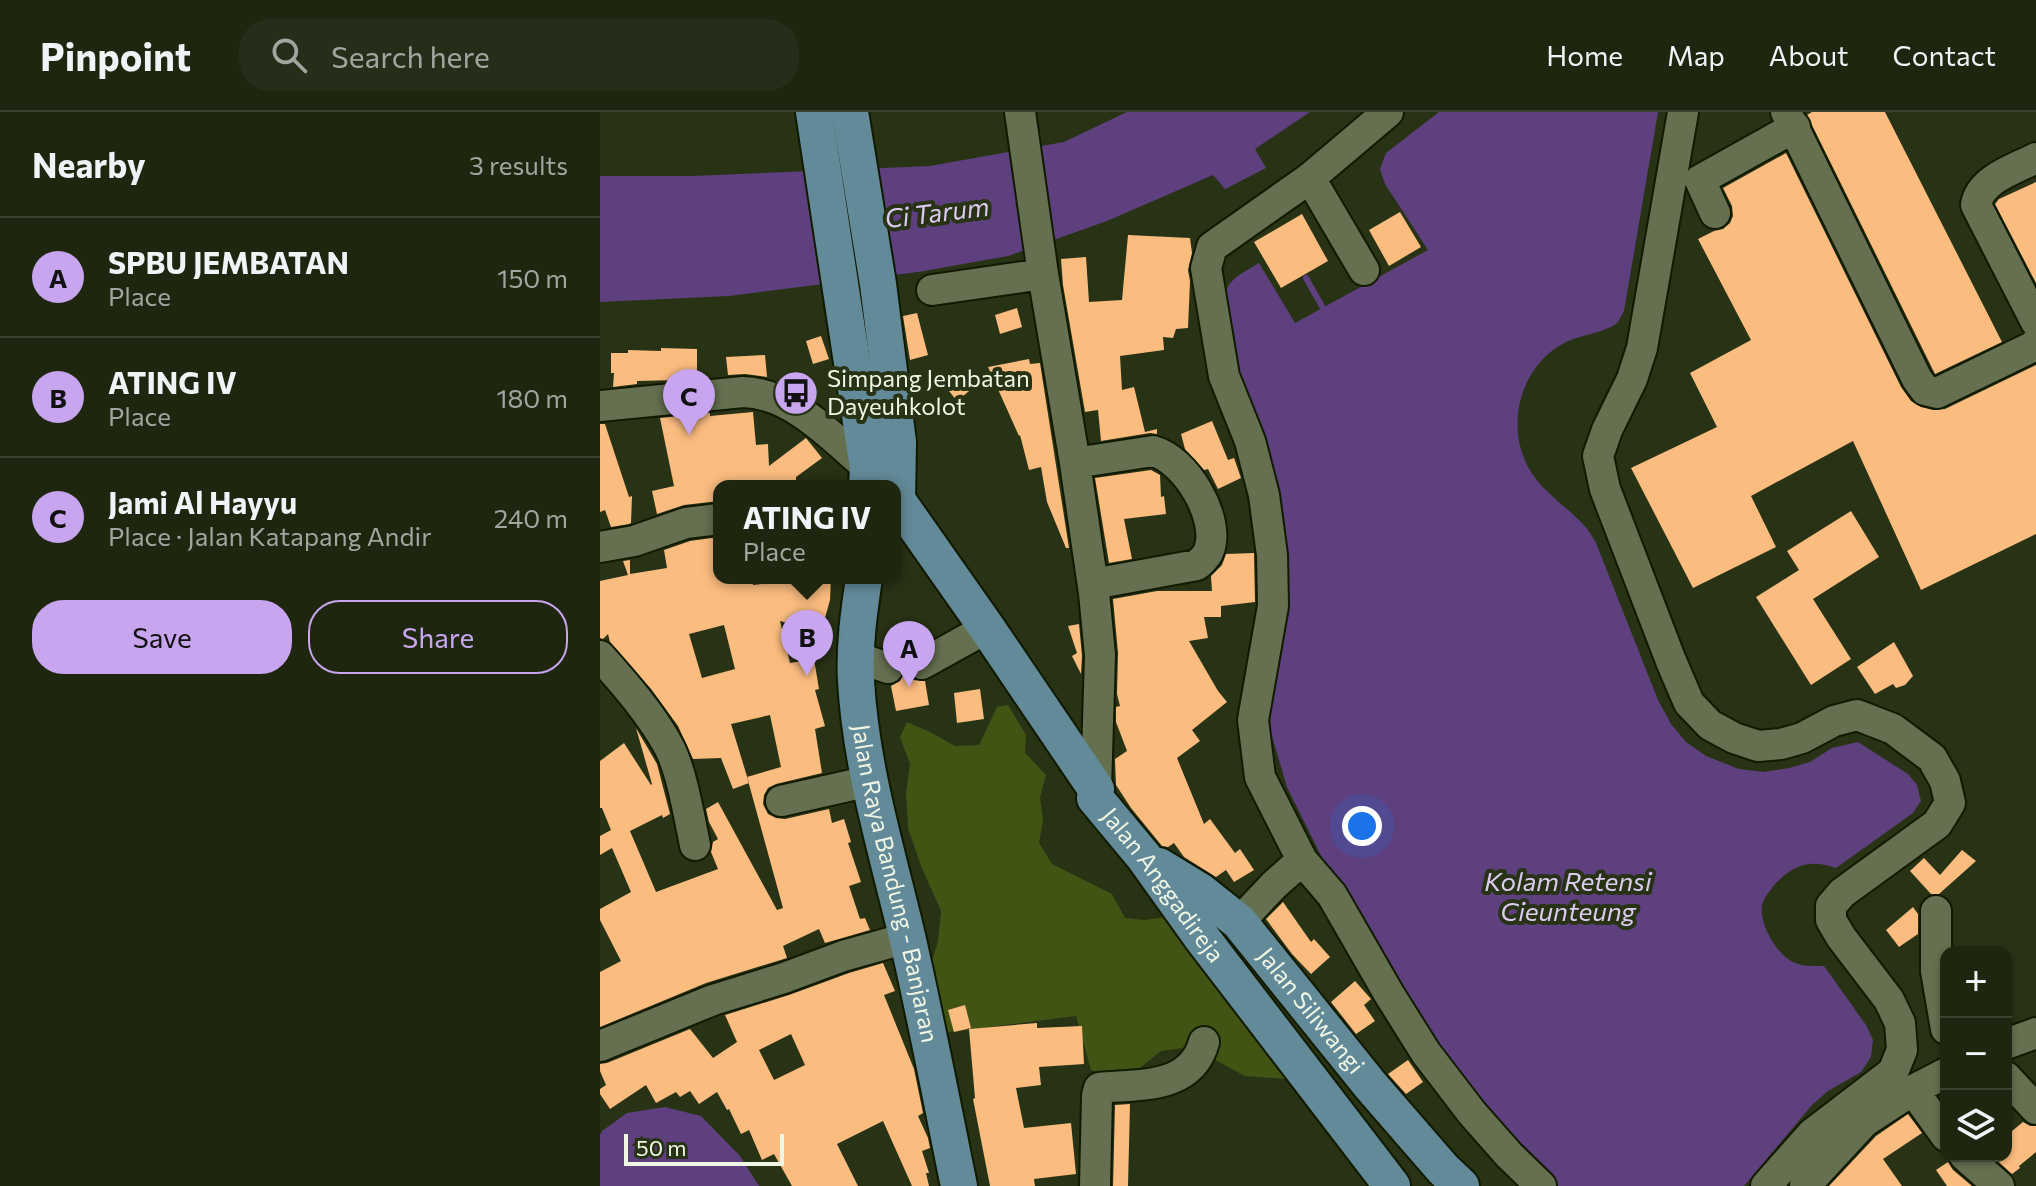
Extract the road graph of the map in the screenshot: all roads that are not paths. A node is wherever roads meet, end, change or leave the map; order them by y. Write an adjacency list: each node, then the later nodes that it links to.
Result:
1 (814, 112): 18 (main road)
2 (850, 112): 19 (main road)
3 (1388, 112): 8 (street)
4 (1683, 112): 53 (street)
5 (1021, 118): 10 (street)
6 (1790, 120): 9 (street); 14 (street)
7 (2036, 158): 13 (street)
8 (1310, 178): 11 (street); 33 (street)
9 (1715, 213)
10 (1041, 263): 12 (street); 16 (street)
11 (1364, 270)
12 (932, 290)
13 (2036, 322)
14 (2036, 343)
15 (600, 406): 17 (street)
16 (1075, 463): 24 (street); 24 (street)
17 (874, 480)
18 (882, 480)
19 (887, 480)
20 (901, 513): 25 (main road, Jalan Anggadireja)
21 (713, 520): 22 (street)
22 (600, 547)
23 (863, 584): 28 (main road, Jalan Raya Bandung - Banjaran)
24 (1093, 584): 29 (street)
25 (987, 628): 27 (street); 29 (main road, Jalan Anggadireja)
26 (600, 656): 31 (street)
27 (922, 664)
28 (870, 781): 30 (street); 36 (main road, Jalan Raya Bandung - Banjaran)
29 (1096, 789): 32 (main road, Jalan Anggadireja)
30 (781, 801)
31 (695, 845)
32 (1144, 857): 35 (main road, Jalan Siliwangi); 50 (main road, Jalan Anggadireja)
33 (1302, 860): 35 (street); 52 (street)
34 (1936, 911): 37 (street)
35 (1239, 922): 51 (main road, Jalan Siliwangi)
36 (907, 938): 41 (street); 48 (main road, Jalan Raya Bandung - Banjaran)
37 (1944, 1018)
38 (2036, 1033): 40 (street)
39 (1204, 1042): 49 (street)
40 (2012, 1042)
41 (600, 1046)
42 (1940, 1076): 44 (street)
43 (2012, 1083): 45 (street)
44 (1913, 1090): 46 (street); 54 (street)
45 (2036, 1109)
46 (1940, 1128)
47 (1972, 1162): 55 (street)
48 (959, 1186)
49 (1095, 1186)
50 (1392, 1186)
51 (1461, 1186)
52 (1541, 1186)
53 (1766, 1186)
54 (1805, 1186)
55 (1999, 1186)

